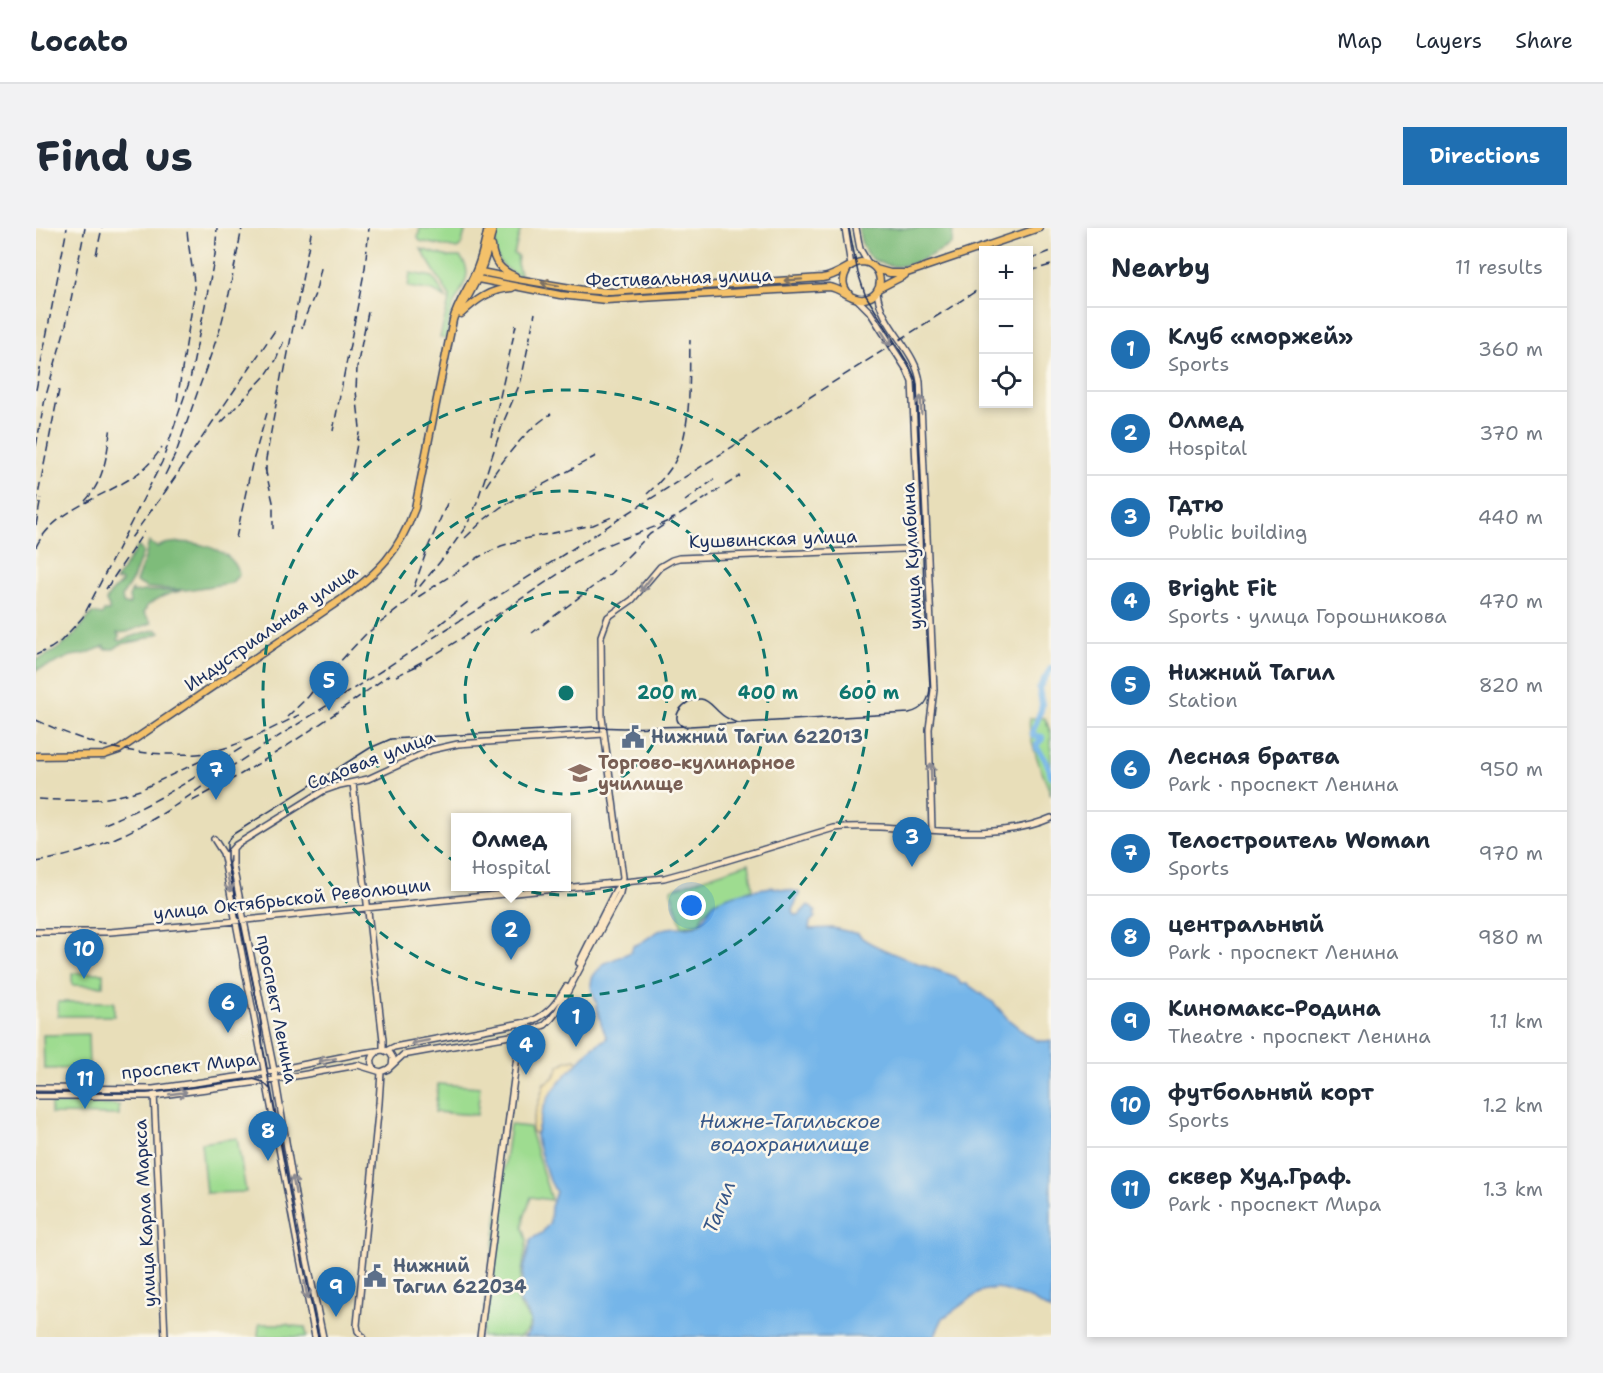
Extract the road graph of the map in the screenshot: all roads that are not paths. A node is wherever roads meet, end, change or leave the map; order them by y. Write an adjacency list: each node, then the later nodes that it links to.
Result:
1 (845, 228): 6 (main road)
2 (856, 228): 5 (main road)
3 (1039, 228): 8 (main road)
4 (491, 230): 9 (main road, Индустриальная улица); 10 (main road)
5 (868, 263): 6 (main road); 7 (main road)
6 (850, 266): 13 (main road, Фестивальная улица, one-way to 13); 16 (main road)
7 (876, 269): 8 (main road); 14 (main road)
8 (916, 270): 14 (main road)
9 (477, 274): 10 (main road, Фестивальная улица); 11 (main road, Фестивальная улица); 18 (main road, Индустриальная улица)
10 (524, 280): 12 (main road, Фестивальная улица, one-way to 10)
11 (526, 288): 17 (main road, Фестивальная улица); 18 (main road)
12 (583, 290): 13 (main road, Фестивальная улица); 17 (main road)
13 (650, 290): 15 (main road)
14 (878, 290): 16 (main road); 20 (main road, улица Кулибина, one-way to 14)
15 (650, 297): 16 (main road, Фестивальная улица); 17 (main road, Фестивальная улица)
16 (853, 297): 19 (main road, улица Кулибина, one-way to 19)
17 (582, 298)
18 (453, 320): 22 (main road, Индустриальная улица)
19 (920, 548): 20 (main road, Кушвинская улица); 21 (main road, Кушвинская улица, one-way to 21)
20 (927, 548): 25 (main road, улица Кулибина, one-way to 20)
21 (604, 735): 23 (main road, Садовая улица); 29 (main road)
22 (36, 756)
23 (353, 783): 27 (main road, Садовая улица); 32 (main road)
24 (1051, 818): 25 (main road, улица Октябрьской Революции)
25 (932, 830): 29 (main road, улица Октябрьской Революции)
26 (214, 839): 28 (main road, проспект Ленина)
27 (233, 848): 28 (main road); 33 (main road, проспект Ленина)
28 (225, 865): 34 (main road, проспект Ленина, one-way to 34)
29 (622, 883): 30 (main road, улица Октябрьской Революции); 36 (main road, проспект Мира); 37 (main road)
30 (571, 887)
31 (528, 891): 32 (main road, улица Октябрьской Революции)
32 (367, 907): 33 (main road, улица Октябрьской Революции); 38 (main road)
33 (244, 920): 34 (main road, улица Октябрьской Революции); 41 (main road, проспект Ленина)
34 (237, 921): 35 (main road, улица Октябрьской Революции); 42 (main road, проспект Ленина)
35 (36, 932)
36 (527, 1022): 37 (main road); 38 (main road, проспект Мира, one-way to 38)
37 (521, 1034): 39 (main road); 54 (main road)
38 (383, 1050): 39 (main road); 40 (main road); 41 (main road, проспект Мира, one-way to 41)
39 (391, 1065): 43 (main road)
40 (374, 1069): 43 (main road); 44 (main road, проспект Мира)
41 (274, 1070): 42 (main road, проспект Мира); 44 (main road, проспект Ленина)
42 (265, 1072): 45 (main road, проспект Ленина); 47 (main road, проспект Мира)
43 (381, 1072): 53 (main road)
44 (276, 1079): 45 (main road, проспект Мира); 52 (main road, проспект Ленина, one-way to 44)
45 (267, 1081): 49 (main road, проспект Мира, one-way to 45); 51 (main road, проспект Ленина, one-way to 51)
46 (36, 1088): 47 (main road, проспект Мира)
47 (153, 1089): 49 (main road, улица Карла Маркса)
48 (36, 1096): 49 (main road, проспект Мира)
49 (154, 1096): 50 (main road, улица Карла Маркса)
50 (165, 1337)
51 (315, 1337)
52 (323, 1337)
53 (363, 1337)
54 (480, 1337)

